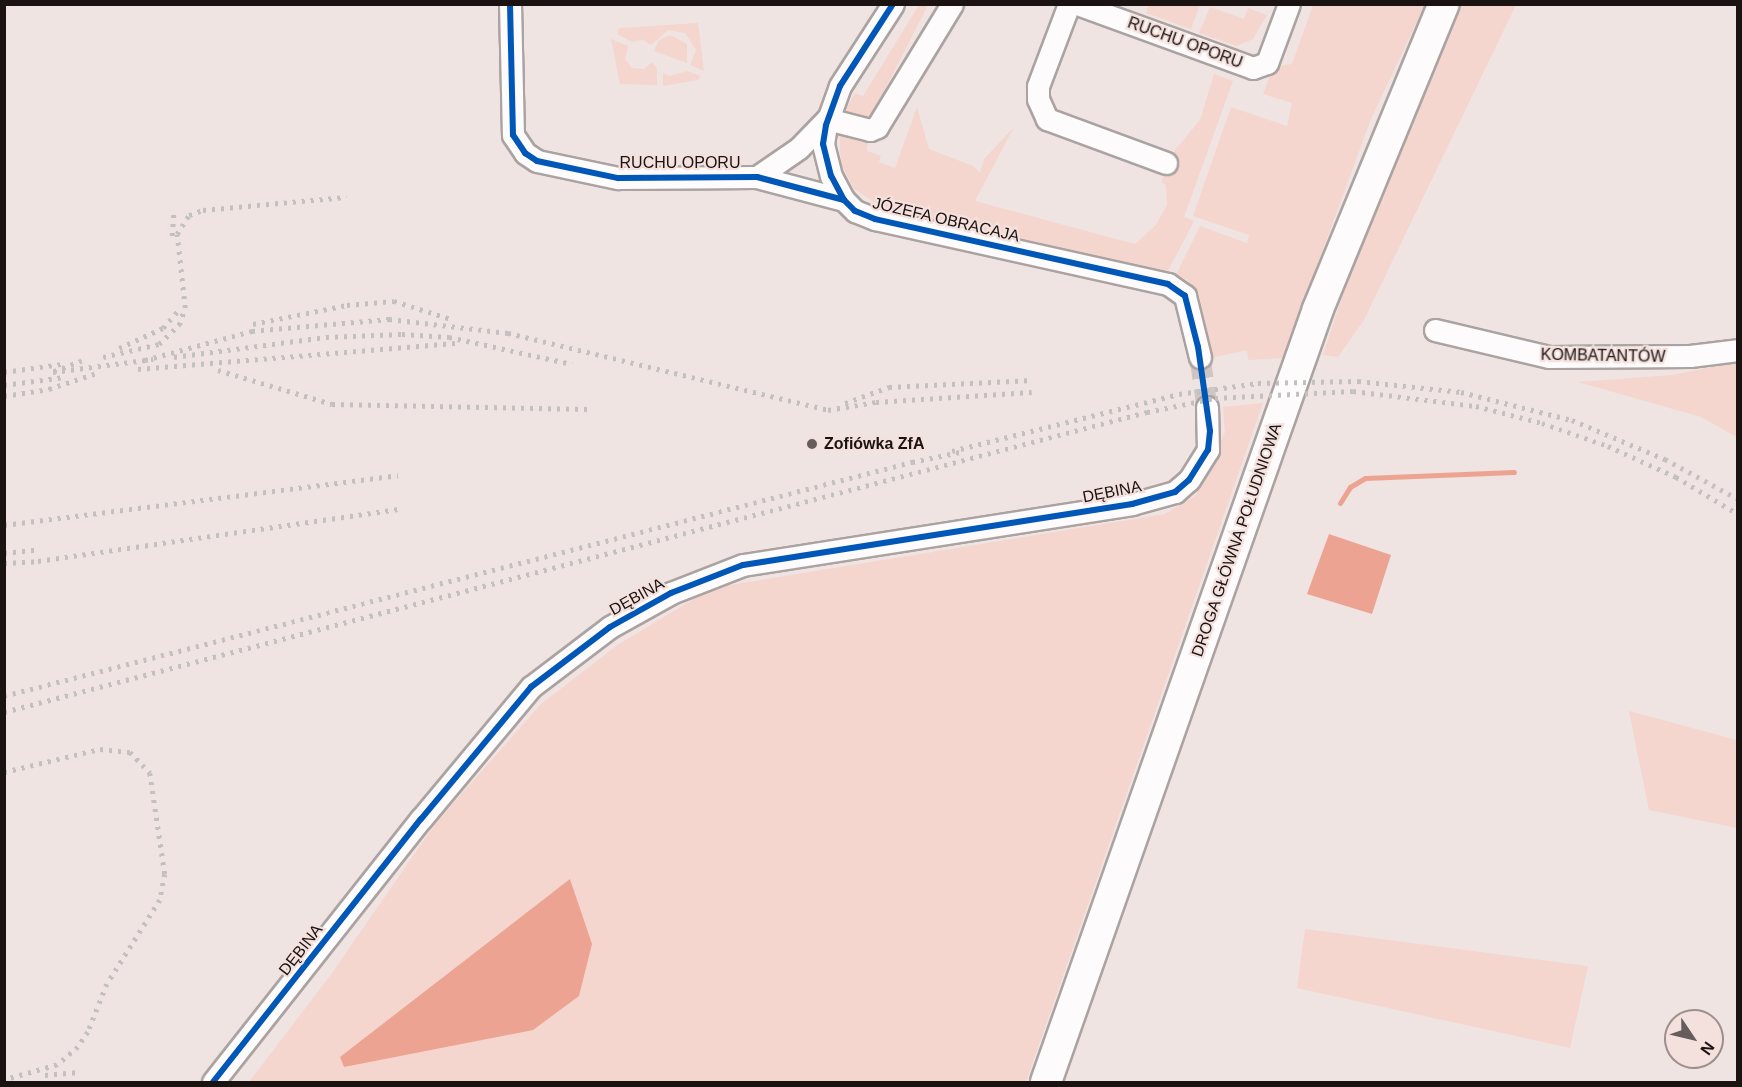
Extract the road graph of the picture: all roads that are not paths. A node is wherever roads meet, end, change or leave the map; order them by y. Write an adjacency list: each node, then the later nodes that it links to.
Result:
1 (510, 4): 10 (street, RUCHU OPORU)
2 (893, 4): 8 (street, JÓZEFA OBRACAJA)
3 (952, 4): 8 (street)
4 (1069, 4): 9 (street)
5 (1077, 4): 6 (street, RUCHU OPORU)
6 (1289, 4)
7 (1444, 4): 17 (main road, DROGA GŁÓWNA POŁUDNIOWA)
8 (827, 119): 10 (street); 11 (street, JÓZEFA OBRACAJA)
9 (1166, 163)
10 (757, 177): 11 (street, RUCHU OPORU)
11 (844, 200): 14 (street, JÓZEFA OBRACAJA)
12 (1435, 330): 13 (street, KOMBATANTÓW)
13 (1737, 350)
14 (1200, 357)
15 (1206, 407): 16 (street, DĘBINA)
16 (213, 1083)
17 (1046, 1083)

